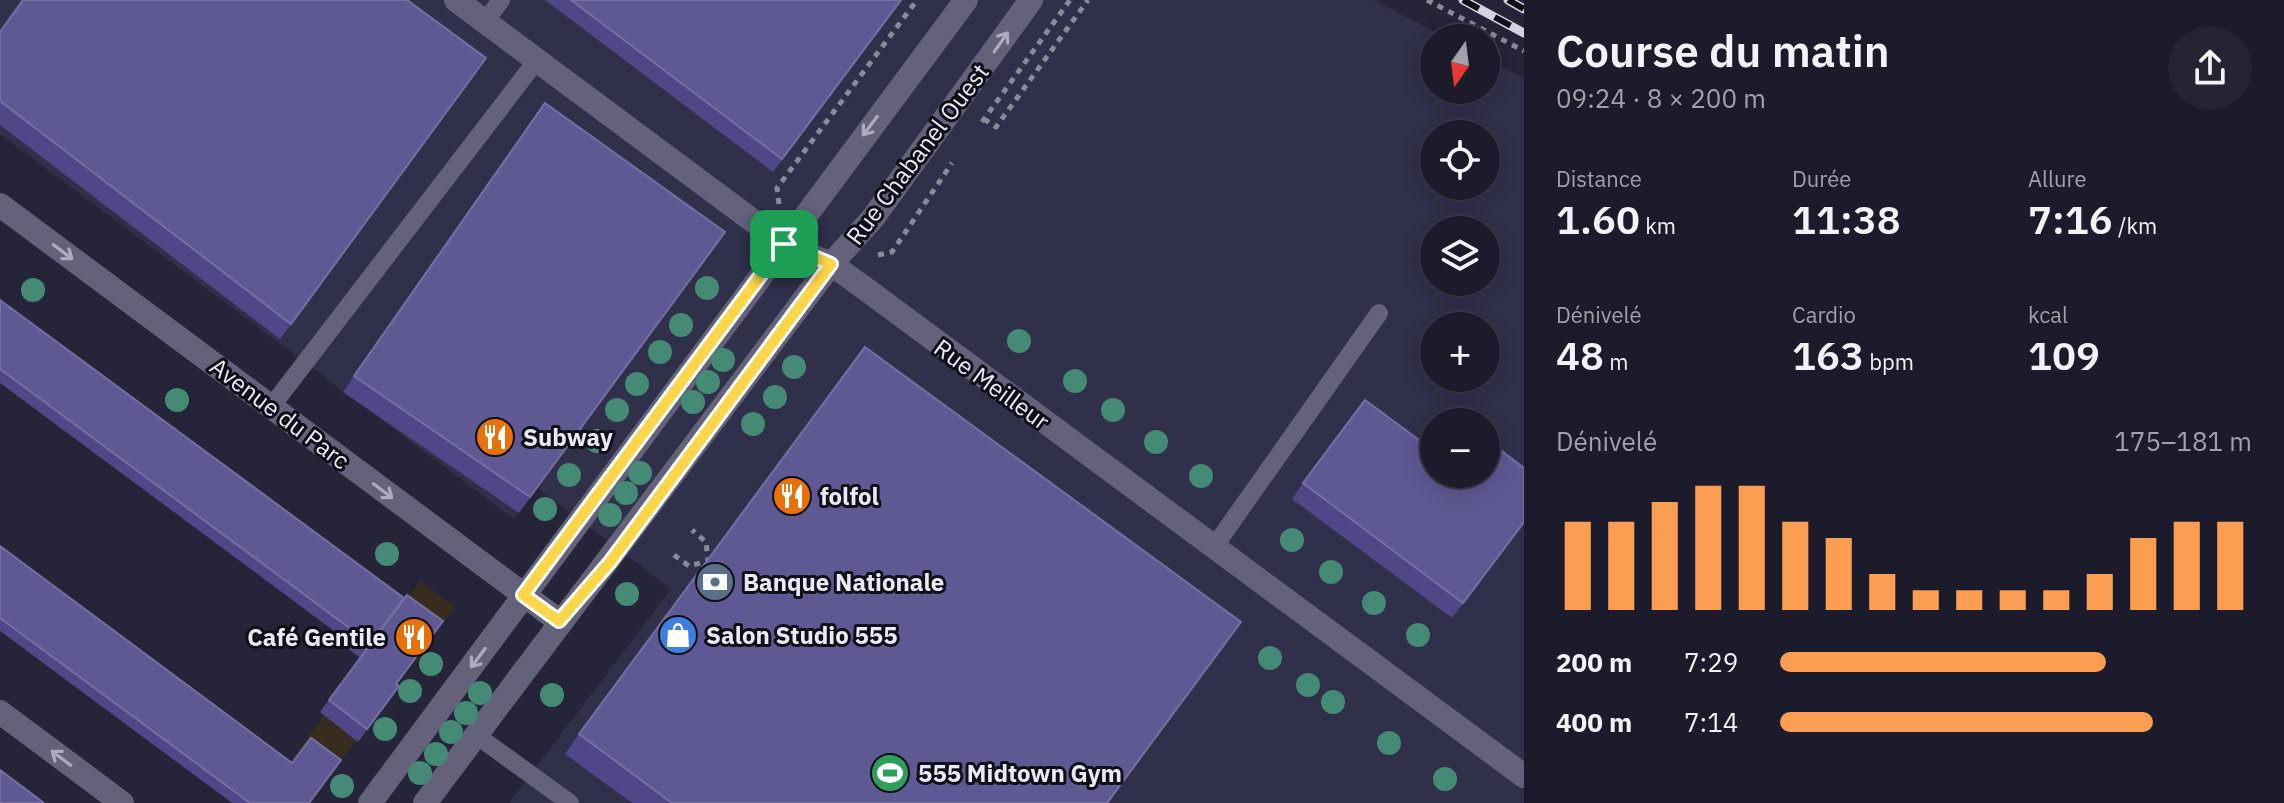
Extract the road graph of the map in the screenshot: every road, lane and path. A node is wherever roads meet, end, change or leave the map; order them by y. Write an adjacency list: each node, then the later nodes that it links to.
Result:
1 (456, 0): 9 (street, Rue Meilleur)
2 (501, 0): 9 (lane)
3 (917, 0): 15 (path)
4 (966, 0): 17 (street, one-way to 17)
5 (1031, 0): 19 (street, Rue Chabanel Ouest, one-way to 5)
6 (1070, 0): 12 (path, Rue Chabanel Ouest)
7 (1088, 0): 12 (path)
8 (1427, 0): 10 (path)
9 (485, 22): 11 (street, Rue Meilleur)
10 (1524, 51)
11 (537, 60): 17 (street, Rue Meilleur); 21 (lane)
12 (984, 119): 13 (path, Rue Chabanel Ouest)
13 (975, 132)
14 (956, 157): 18 (path, Rue Chabanel Ouest)
15 (777, 188)
16 (0, 205): 21 (street, Avenue du Parc, one-way to 21)
17 (784, 244): 19 (street, Rue Meilleur); 25 (street)
18 (892, 252)
19 (831, 264): 23 (street, Rue Meilleur); 26 (street, Rue Chabanel Ouest)
20 (1379, 313): 23 (lane)
21 (271, 407): 25 (street, Avenue du Parc, one-way to 25)
22 (692, 530): 24 (path)
23 (1214, 547): 29 (street, Rue Meilleur)
24 (674, 555)
25 (523, 595): 26 (street, Avenue du Parc); 31 (street, one-way to 31)
26 (559, 621): 28 (street, Rue Chabanel Ouest)
27 (0, 712): 30 (street, one-way to 27)
28 (476, 735): 32 (street, Rue Chabanel Ouest); 33 (lane)
29 (1524, 776)
30 (122, 803)
31 (370, 803)
32 (425, 803)
33 (570, 803)

